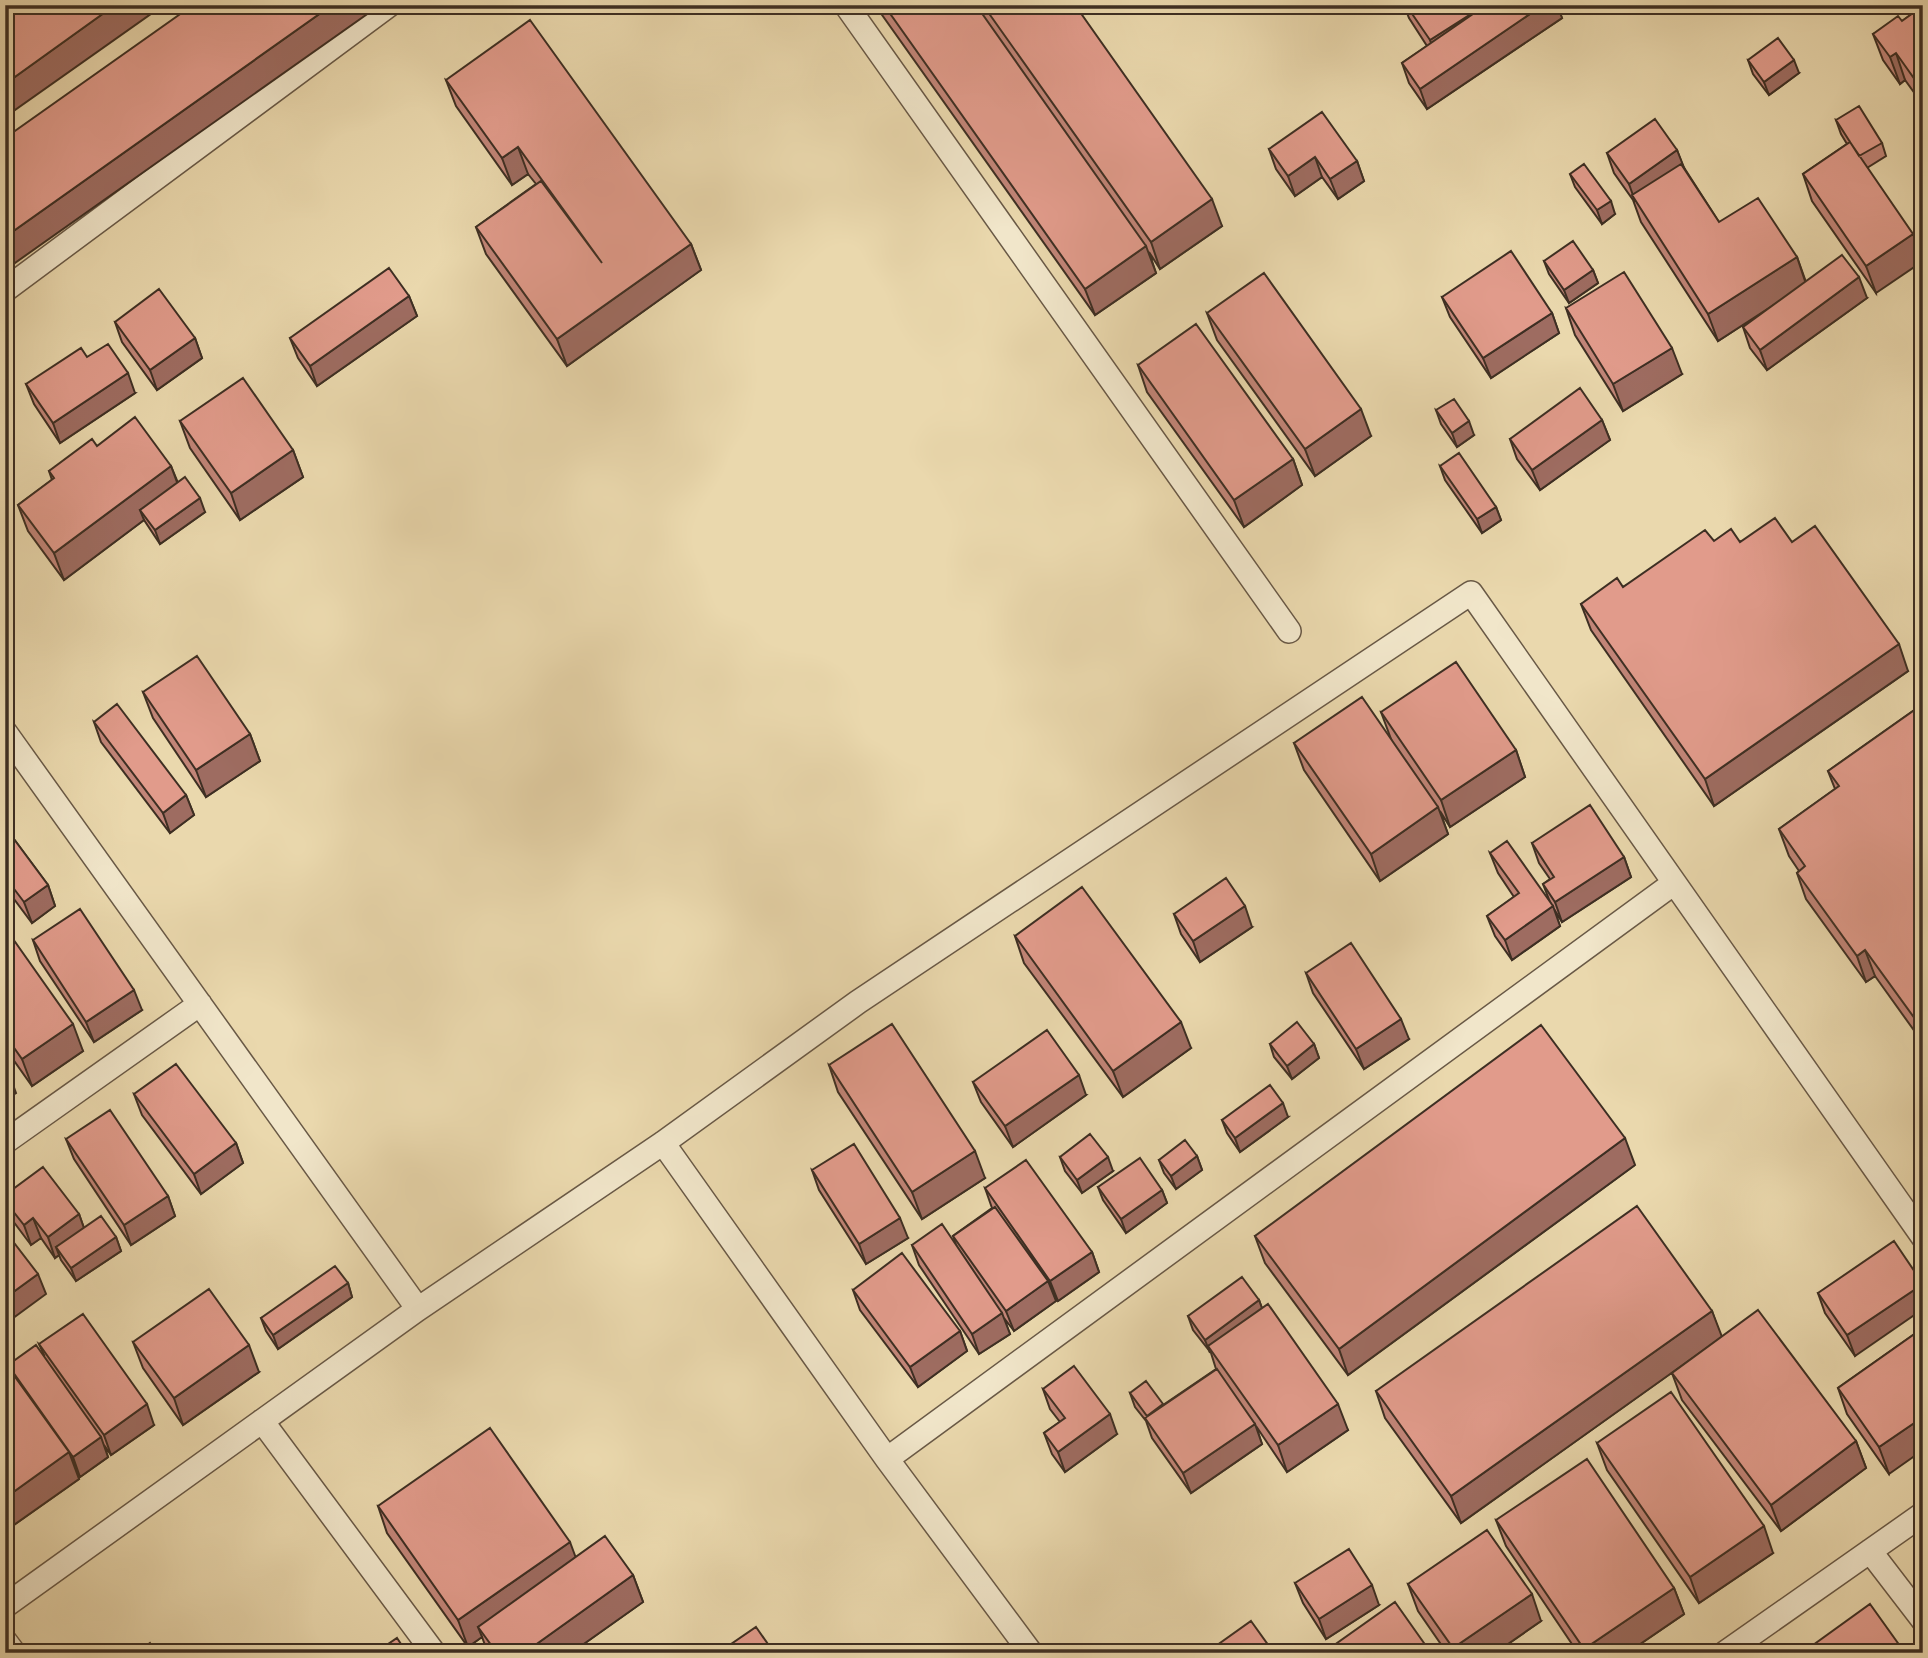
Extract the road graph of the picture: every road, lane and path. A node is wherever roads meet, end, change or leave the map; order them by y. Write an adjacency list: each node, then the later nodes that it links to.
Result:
1 (389, 5): 3 (street)
2 (846, 5): 4 (street)
3 (5, 290)
4 (1289, 631)
5 (5, 732): 6 (street)
6 (13, 759): 8 (street)
7 (1674, 883): 10 (street); 11 (street); 14 (street)
8 (200, 1004): 9 (street); 12 (street)
9 (5, 1142)
10 (663, 1143): 12 (street); 14 (street)
11 (1923, 1237)
12 (418, 1309): 13 (street)
13 (261, 1422): 17 (street); 21 (street)
14 (887, 1459): 22 (street)
15 (1923, 1514): 16 (street)
16 (1870, 1550): 18 (street); 23 (street)
17 (5, 1605)
18 (1923, 1620)
19 (5, 1642): 20 (street)
20 (14, 1653)
21 (434, 1653)
22 (1031, 1653)
23 (1725, 1653)

